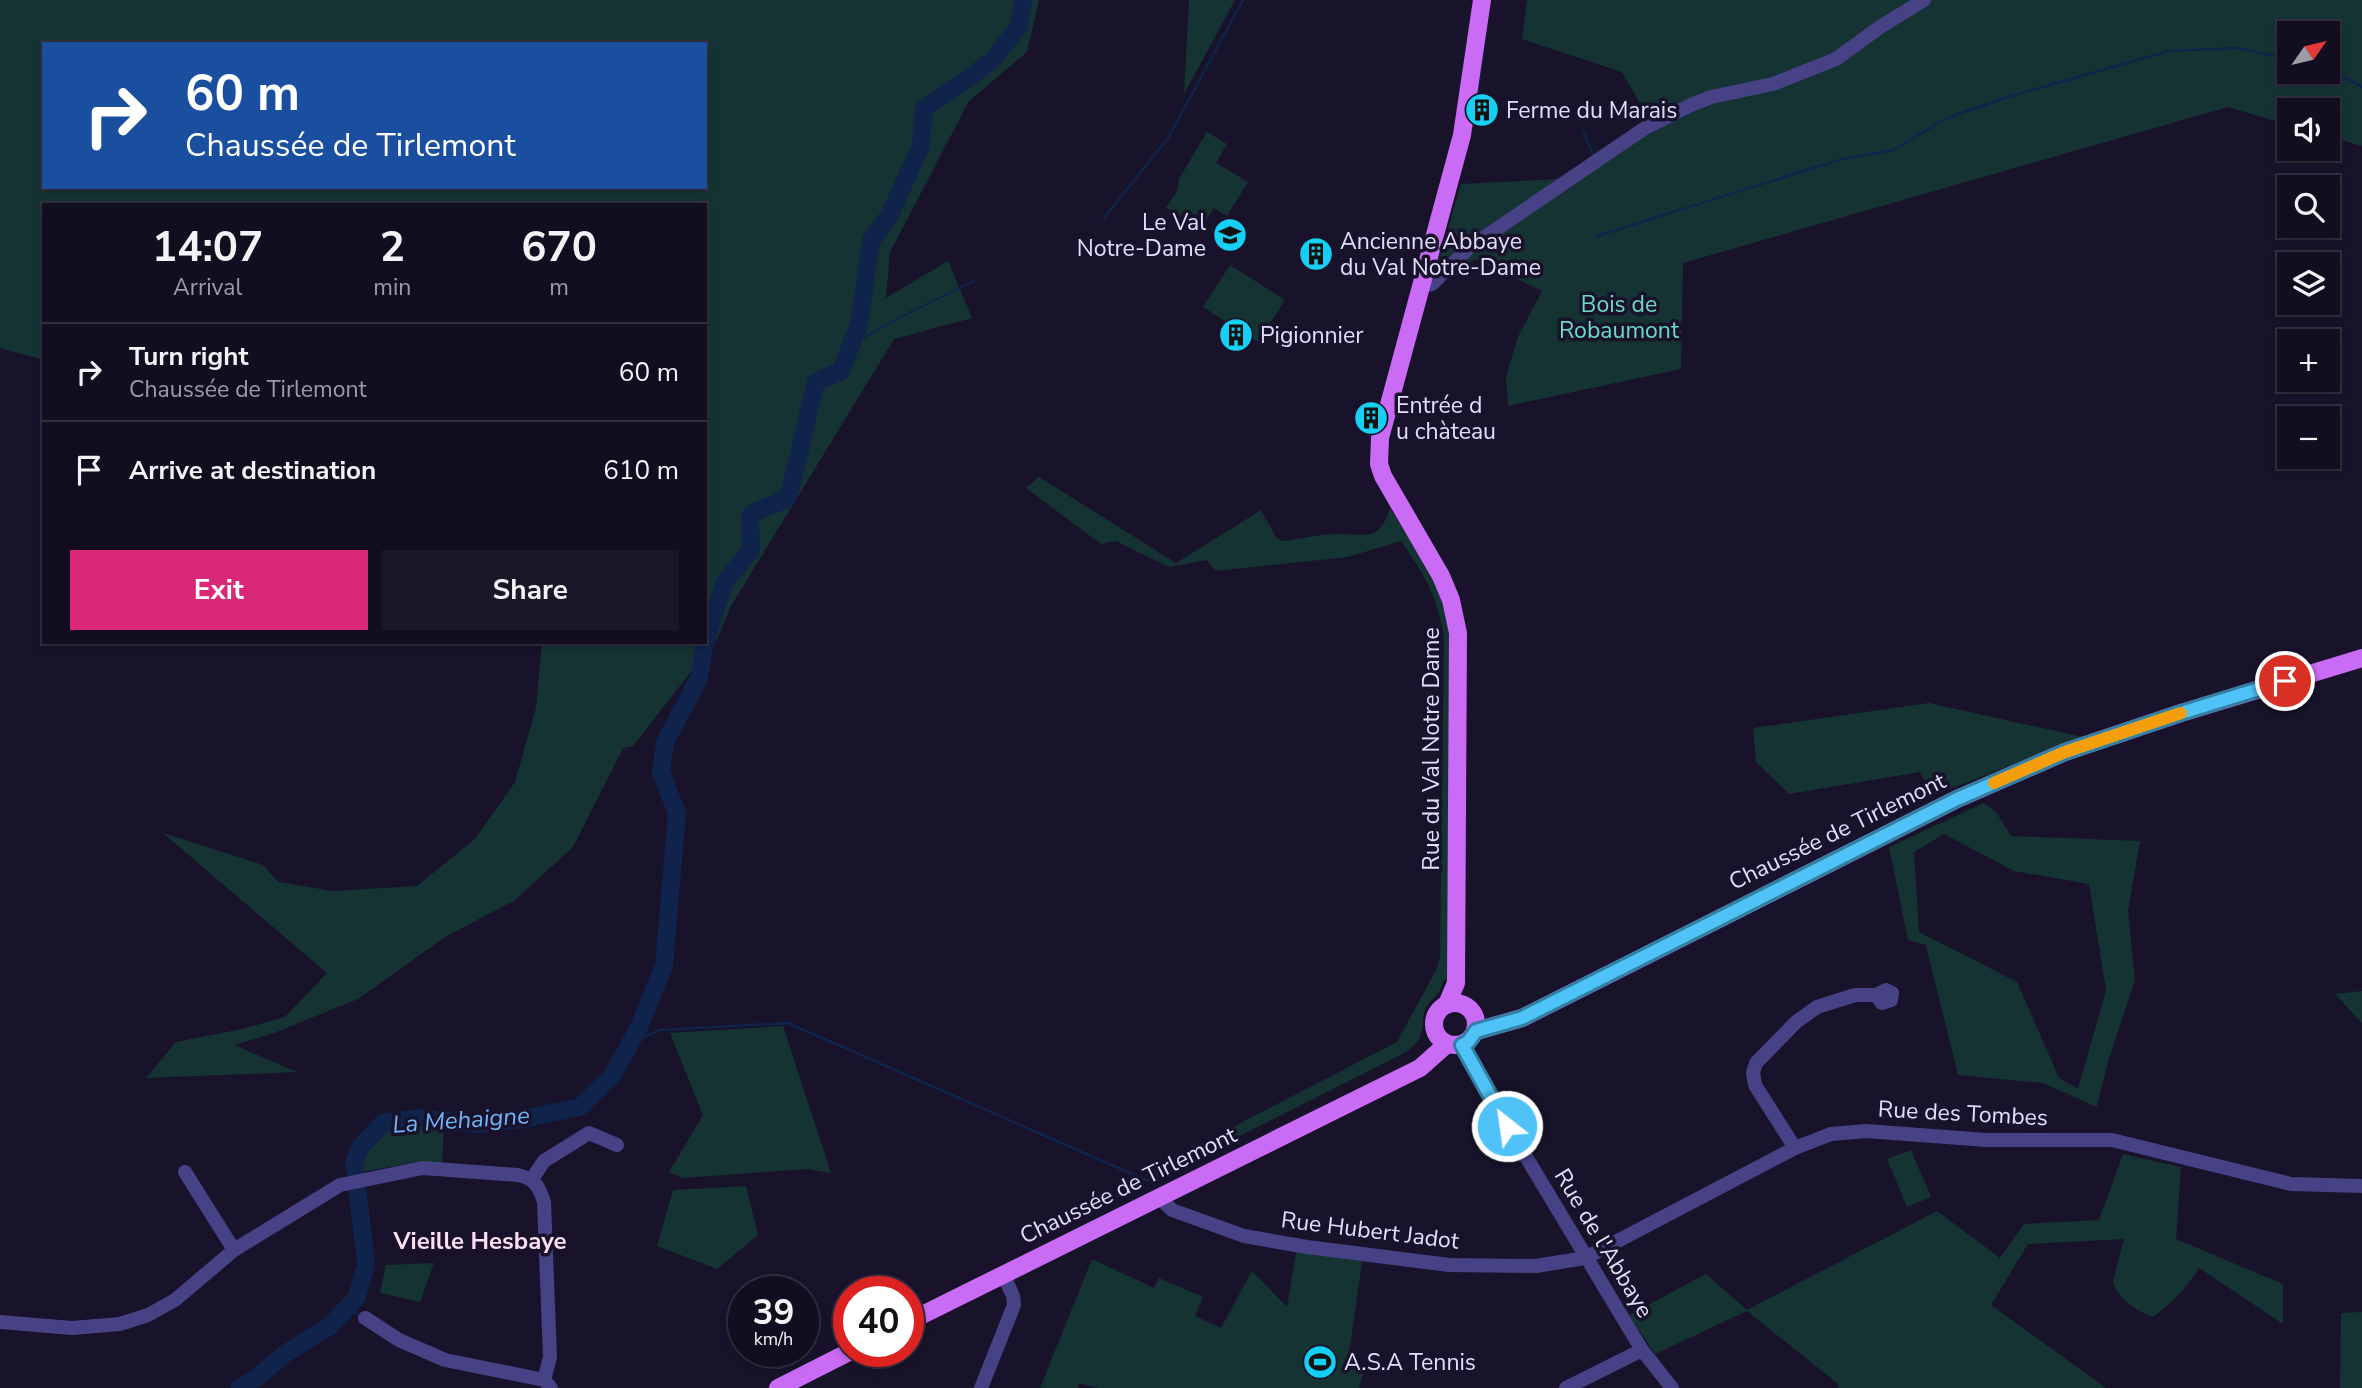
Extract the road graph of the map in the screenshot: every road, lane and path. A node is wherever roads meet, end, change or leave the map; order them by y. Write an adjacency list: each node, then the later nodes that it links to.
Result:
1 (1482, 0): 3 (main road, Rue du Val Notre Dame)
2 (1924, 0): 3 (street)
3 (1420, 286): 7 (main road, Rue du Val Notre Dame)
4 (2362, 658): 6 (main road, Chaussée de Tirlemont)
5 (1876, 995): 11 (street)
6 (1543, 1005): 7 (main road, Chaussée de Tirlemont); 8 (main road, Chaussée de Tirlemont)
7 (1462, 1007): 8 (main road); 9 (main road, Chaussée de Tirlemont)
8 (1476, 1031): 9 (main road, Chaussée de Tirlemont)
9 (1448, 1041): 15 (main road, Chaussée de Tirlemont); 17 (street, Rue de l'Abbaye)
10 (618, 1145): 13 (street)
11 (1795, 1149): 14 (street, Rue des Tombes); 17 (street, Rue des Tombes)
12 (185, 1172): 16 (street)
13 (532, 1179): 16 (street); 24 (street)
14 (2362, 1186)
15 (1159, 1197): 17 (street, Rue Hubert Jadot); 18 (main road, Chaussée de Tirlemont)
16 (234, 1250): 21 (street)
17 (1585, 1258): 22 (street, Rue de l'Abbaye)
18 (1003, 1275): 19 (main road, Chaussée de Tirlemont); 26 (street)
19 (924, 1314)
20 (365, 1318): 24 (street)
21 (0, 1322)
22 (1642, 1350): 27 (street); 28 (street, Rue de l'Abbaye)
23 (833, 1360): 25 (main road)
24 (548, 1384)
25 (778, 1388)
26 (981, 1388)
27 (1566, 1388)
28 (1672, 1388)

